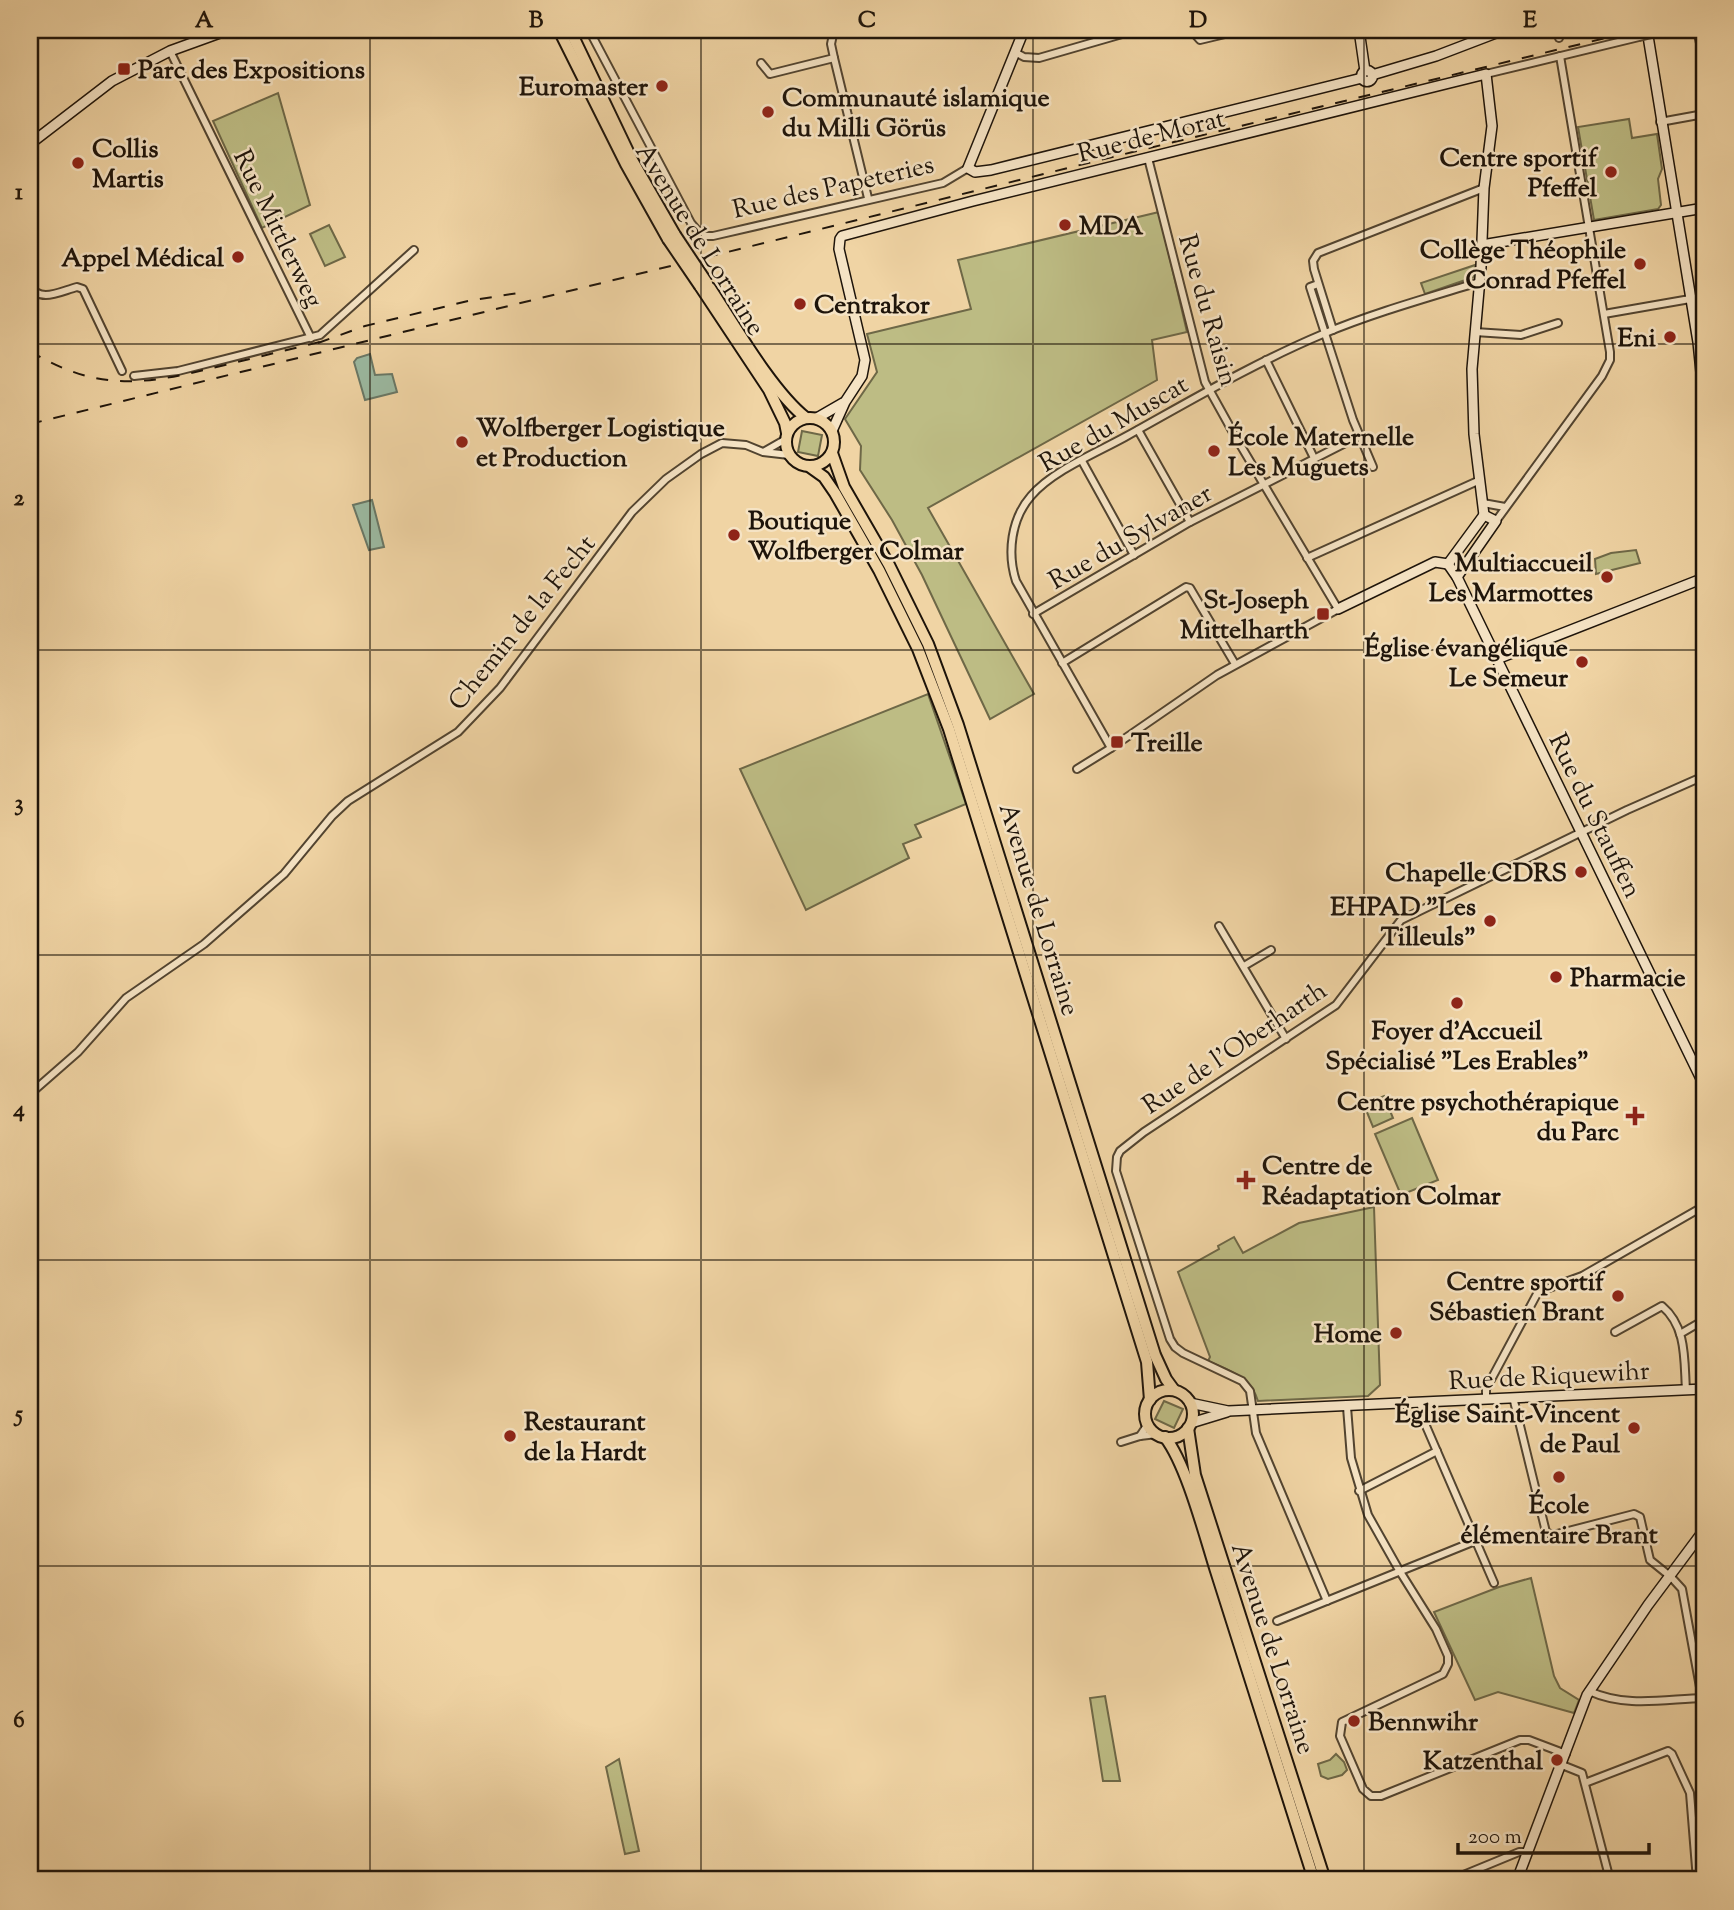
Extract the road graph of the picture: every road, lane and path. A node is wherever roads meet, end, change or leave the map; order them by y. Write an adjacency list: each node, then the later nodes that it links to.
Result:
1 (228, 30): 15 (street)
2 (559, 30): 33 (main road, Avenue de Lorraine)
3 (569, 30): 33 (main road, Avenue de Lorraine)
4 (589, 30): 29 (street, Rue des Papeteries)
5 (834, 30): 18 (street)
6 (1024, 30): 16 (street)
7 (1136, 30): 16 (street)
8 (1191, 30): 9 (street)
9 (1242, 30)
10 (1359, 30): 22 (street)
11 (1504, 30): 22 (street, Rue des Papeteries)
12 (1671, 30): 14 (street, Rue de Morat)
13 (1697, 30): 19 (street)
14 (1651, 32): 17 (street, Rue de Morat, bridge); 24 (street)
15 (170, 51): 25 (street); 46 (street, Rue Mittlerweg)
16 (1015, 52): 27 (street)
17 (1560, 56): 21 (street, Rue de Morat); 32 (street)
18 (834, 58): 20 (street); 29 (street)
19 (1704, 61)
20 (761, 63)
21 (1486, 74): 26 (street, Rue de Morat); 28 (street)
22 (1366, 75): 27 (street, Rue des Papeteries)
23 (1704, 114): 24 (street)
24 (1660, 122): 31 (street)
25 (30, 144)
26 (1148, 158): 50 (street, Rue du Raisin); 51 (street, Rue de Morat)
27 (968, 167): 29 (street, Rue des Papeteries)
28 (1484, 188): 34 (street); 37 (street)
29 (868, 198)
30 (1704, 208): 31 (street)
31 (1675, 213): 32 (street); 40 (street)
32 (1589, 228): 34 (street); 41 (street)
33 (672, 237): 39 (main road, Avenue de Lorraine, bridge)
34 (1482, 245): 36 (street)
35 (414, 250): 46 (street, Rue Mittlerweg)
36 (1479, 282): 43 (street, Rue du Muscat); 44 (street)
37 (1318, 284): 43 (street); 45 (street)
38 (30, 285): 48 (street)
39 (703, 285): 52 (main road, Avenue de Lorraine); 55 (main road, Avenue de Lorraine)
40 (1690, 299): 41 (street); 69 (street)
41 (1604, 314): 67 (street)
42 (1558, 323): 44 (street)
43 (1333, 330): 45 (street, Rue du Muscat)
44 (1475, 332): 64 (street)
45 (1324, 334): 47 (street, Rue du Muscat); 56 (street)
46 (312, 338): 49 (street)
47 (1266, 360): 50 (street, Rue du Muscat); 60 (street)
48 (122, 371)
49 (134, 376)
50 (1209, 390): 53 (street, Rue du Muscat); 65 (street, Rue du Raisin)
51 (845, 402): 52 (street, Rue de Morat); 54 (street, Rue de Morat)
52 (812, 418): 54 (main road); 55 (main road)
53 (1138, 430): 61 (street, Rue du Muscat); 71 (street)
54 (832, 431): 58 (main road)
55 (786, 436): 57 (street); 59 (main road)
56 (1359, 436): 60 (street, Rue du Sylvaner); 63 (street)
57 (763, 452): 59 (street, Chemin de la Fecht); 91 (street, Chemin de la Fecht)
58 (832, 453): 62 (main road); 97 (main road, Avenue de Lorraine)
59 (789, 455): 62 (main road)
60 (1314, 458): 65 (street, Rue du Sylvaner)
61 (1082, 461): 72 (street); 78 (street, Rue du Muscat)
62 (810, 467): 101 (main road, Avenue de Lorraine)
63 (1373, 467)
64 (1479, 480): 66 (street); 73 (street)
65 (1263, 485): 71 (street, Rue du Sylvaner); 73 (street, Rue du Raisin)
66 (1483, 503): 67 (street); 68 (street)
67 (1505, 507): 70 (street)
68 (1484, 515): 70 (street); 74 (street)
69 (1704, 519)
70 (1496, 521): 75 (street)
71 (1190, 522): 72 (street, Rue du Sylvaner)
72 (1134, 555): 78 (street, Rue du Sylvaner)
73 (1307, 558): 77 (street, Rue du Raisin)
74 (1448, 564): 75 (street, Rue du Stauffen); 77 (street)
75 (1457, 577): 79 (street, Rue du Stauffen)
76 (1704, 578): 79 (street)
77 (1338, 609): 81 (street)
78 (1033, 614): 80 (street, Rue du Muscat)
79 (1497, 659): 85 (street, Rue du Stauffen)
80 (1062, 663): 81 (street); 82 (street, Rue du Muscat)
81 (1235, 664): 82 (street)
82 (1111, 748): 83 (street)
83 (1077, 769)
84 (1704, 776): 85 (street, Rue de l'Oberharth)
85 (1581, 833): 89 (street, Rue de l'Oberharth); 90 (street, Rue du Stauffen)
86 (1219, 926): 88 (street)
87 (1271, 950): 88 (street)
88 (1244, 966): 89 (street)
89 (1286, 1039): 105 (street, Rue de l'Oberharth)
90 (1704, 1085)
91 (30, 1094)
92 (1704, 1206): 99 (street)
93 (1704, 1321): 95 (street)
94 (1615, 1332): 95 (street)
95 (1680, 1334): 98 (street)
96 (1704, 1389): 98 (street, Rue de Riquewihr)
97 (1174, 1390): 101 (main road); 103 (main road, Avenue de Lorraine)
98 (1686, 1390): 100 (street, Rue de Riquewihr)
99 (1486, 1398): 100 (street, Rue de Riquewihr); 102 (street, Rue de Riquewihr)
100 (1513, 1398): 117 (street)
101 (1150, 1400): 107 (main road, Avenue de Lorraine)
102 (1420, 1402): 104 (street, Rue de Riquewihr); 112 (street)
103 (1190, 1403): 106 (street, Rue de Riquewihr); 108 (main road, Avenue de Lorraine)
104 (1347, 1407): 105 (street, Rue de Riquewihr); 113 (street)
105 (1254, 1410): 106 (street, Rue de Riquewihr); 119 (street)
106 (1228, 1411): 108 (street, Rue de Riquewihr)
107 (1148, 1424): 109 (main road, Avenue de Lorraine); 110 (street)
108 (1190, 1425): 109 (main road); 128 (main road, Avenue de Lorraine)
109 (1161, 1435): 110 (street); 127 (main road, Avenue de Lorraine)
110 (1140, 1436): 111 (street)
111 (1121, 1442)
112 (1437, 1451): 113 (street); 115 (street)
113 (1359, 1491): 116 (street)
114 (1704, 1530): 117 (street)
115 (1475, 1541): 116 (street); 118 (street)
116 (1399, 1570): 119 (street); 123 (street)
117 (1671, 1577): 121 (street); 122 (street)
118 (1494, 1583)
119 (1327, 1601): 120 (street)
120 (1277, 1621)
121 (1589, 1691): 122 (street); 123 (street)
122 (1703, 1698)
123 (1566, 1754): 124 (street)
124 (1562, 1765): 125 (street); 126 (street)
125 (1585, 1783): 131 (street); 132 (street)
126 (1526, 1852): 129 (street); 130 (street)
127 (1314, 1880)
128 (1325, 1880)
129 (1451, 1880)
130 (1517, 1880)
131 (1610, 1880)
132 (1697, 1880)

